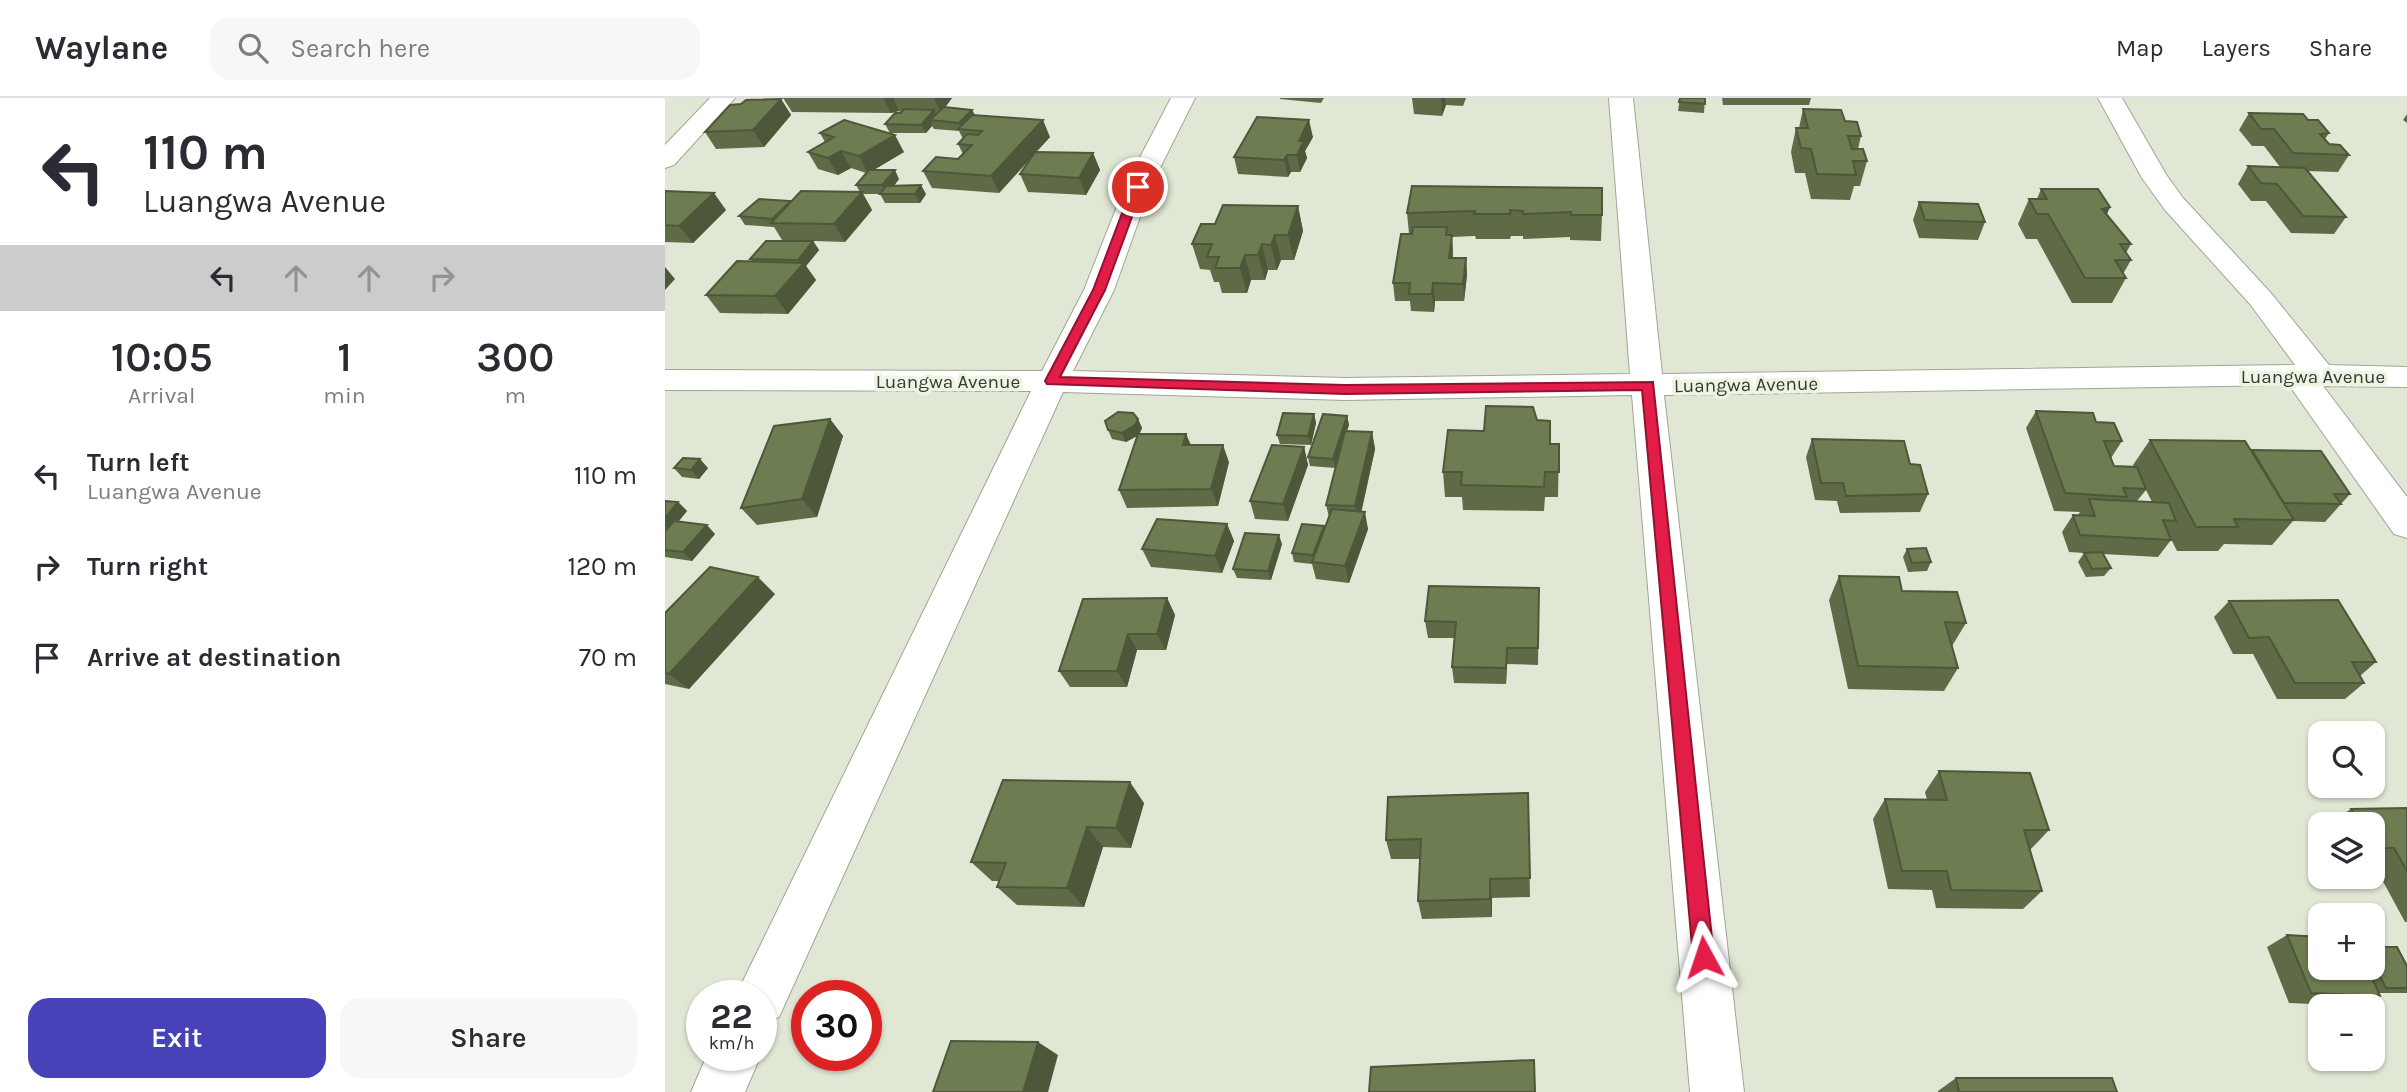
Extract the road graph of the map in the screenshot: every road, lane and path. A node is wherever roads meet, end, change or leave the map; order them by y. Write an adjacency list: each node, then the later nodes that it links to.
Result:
1 (723, 98): 5 (street)
2 (1183, 98): 9 (street)
3 (1621, 98): 10 (street)
4 (2110, 98): 6 (street)
5 (665, 160)
6 (2309, 375): 7 (street, Luangwa Avenue); 10 (street, Luangwa Avenue); 11 (street)
7 (2407, 377)
8 (665, 380): 9 (street, Luangwa Avenue)
9 (1052, 381): 10 (street, Luangwa Avenue); 12 (street)
10 (1649, 385): 15 (street)
11 (2407, 524)
12 (770, 980)
13 (727, 1071): 14 (street)
14 (717, 1092)
15 (1717, 1092)

